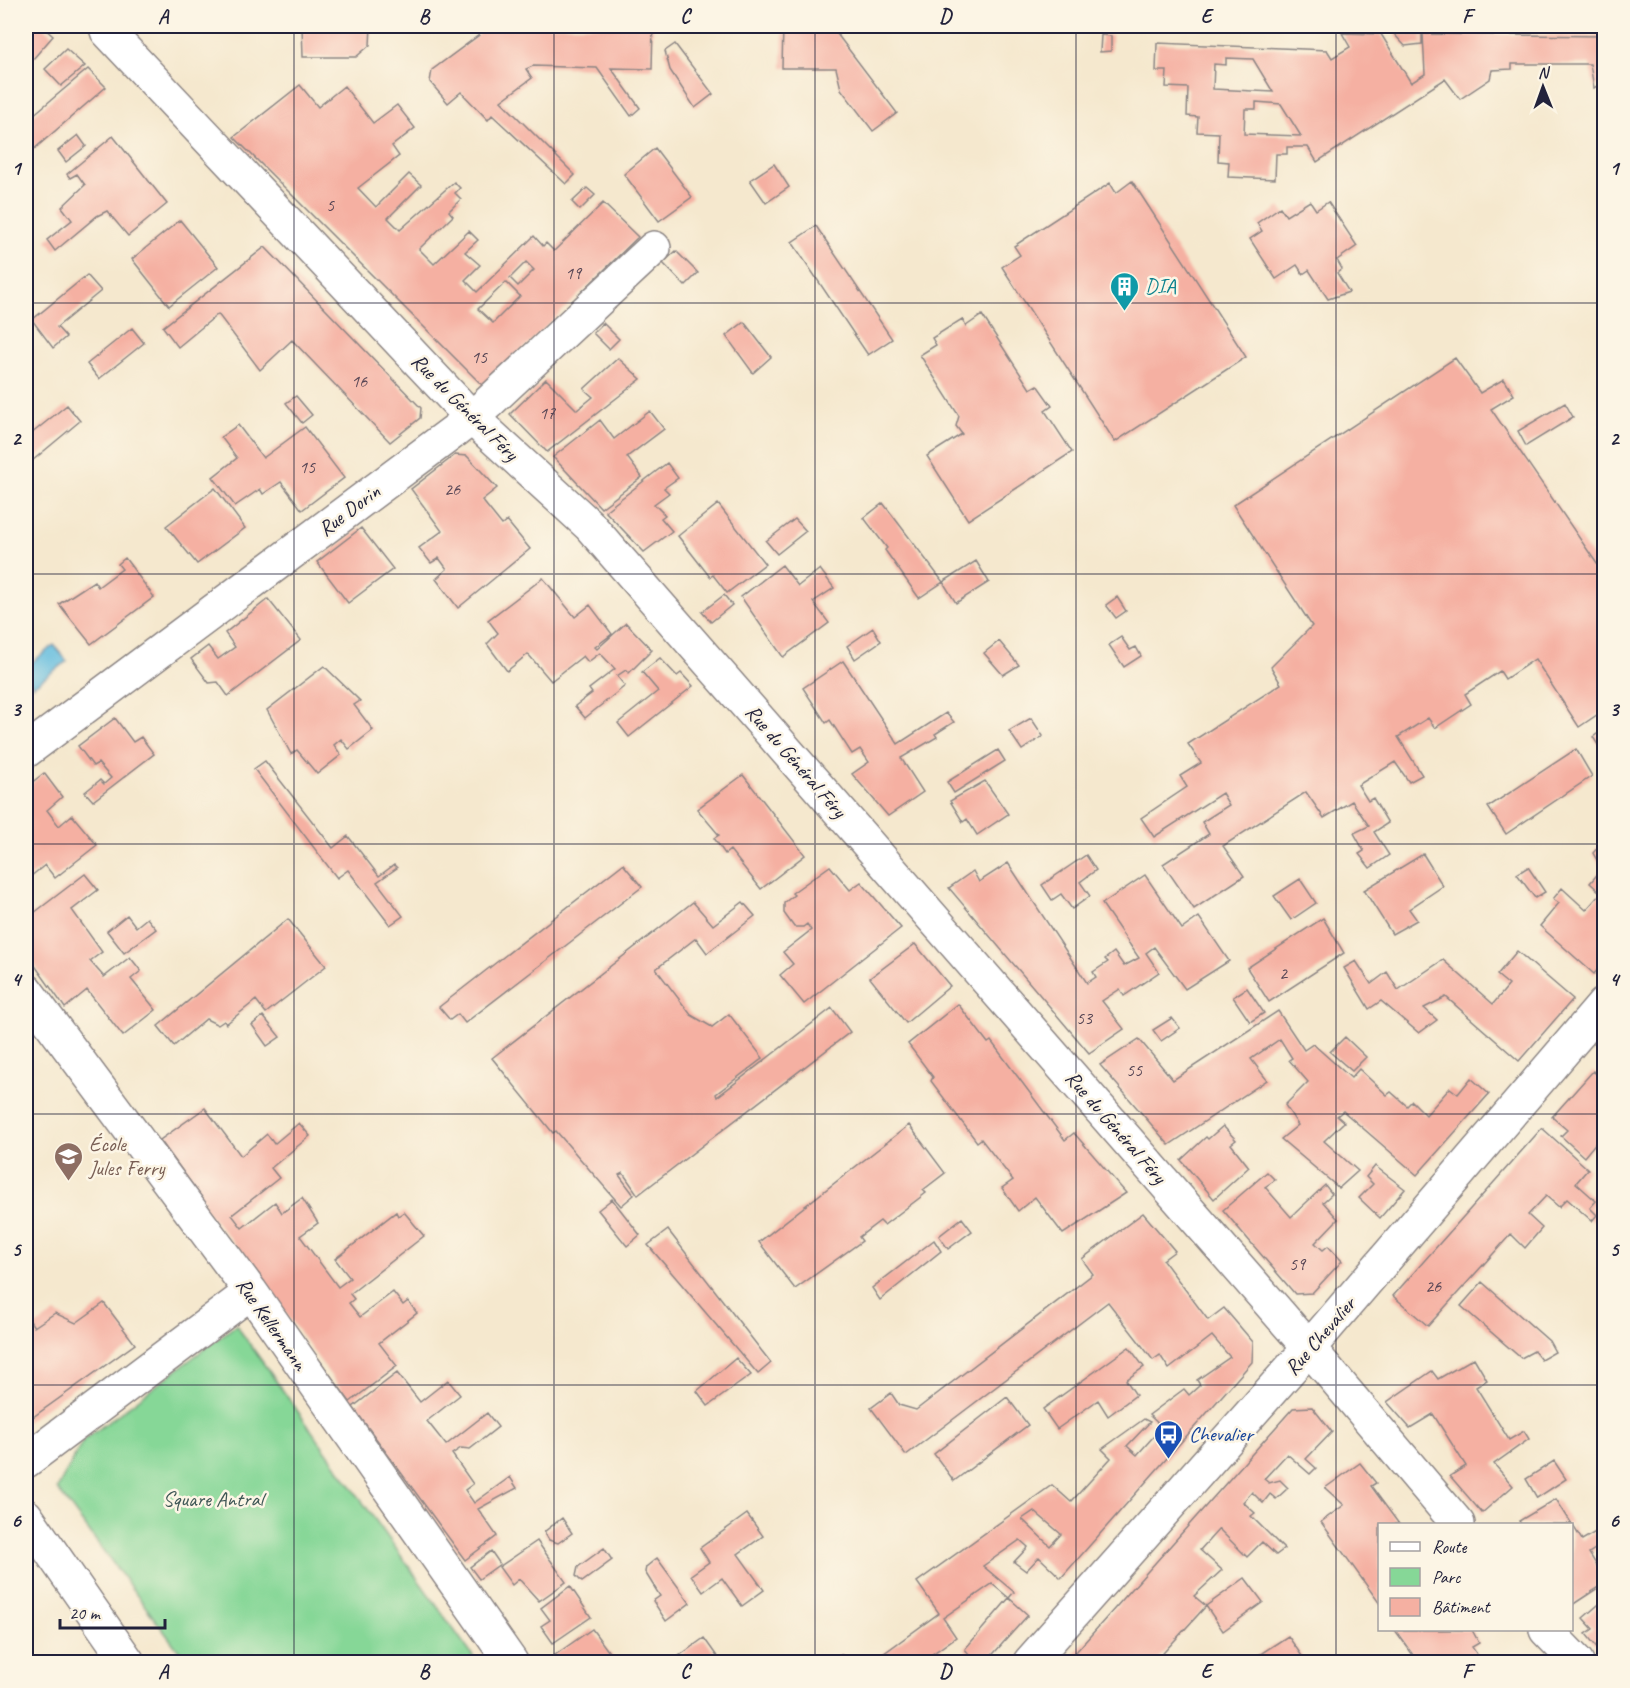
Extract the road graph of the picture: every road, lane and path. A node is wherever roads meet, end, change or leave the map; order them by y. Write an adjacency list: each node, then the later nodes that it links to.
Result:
1 (106, 26): 3 (street, Rue du Général Féry)
2 (654, 248): 3 (street, Rue Dorin)
3 (472, 418): 4 (street, Rue Dorin); 8 (street, Rue du Général Féry)
4 (26, 751)
5 (26, 990): 7 (street, Rue Kellermann)
6 (1599, 1014): 8 (street, Rue Chevalier)
7 (251, 1292): 9 (street); 14 (street, Rue Kellermann)
8 (1309, 1348): 11 (street, Rue du Général Féry); 15 (street, Rue Chevalier)
9 (26, 1461)
10 (26, 1516): 13 (street)
11 (1457, 1523)
12 (1548, 1631): 16 (street)
13 (128, 1662)
14 (511, 1662)
15 (1030, 1662)
16 (1577, 1662)

